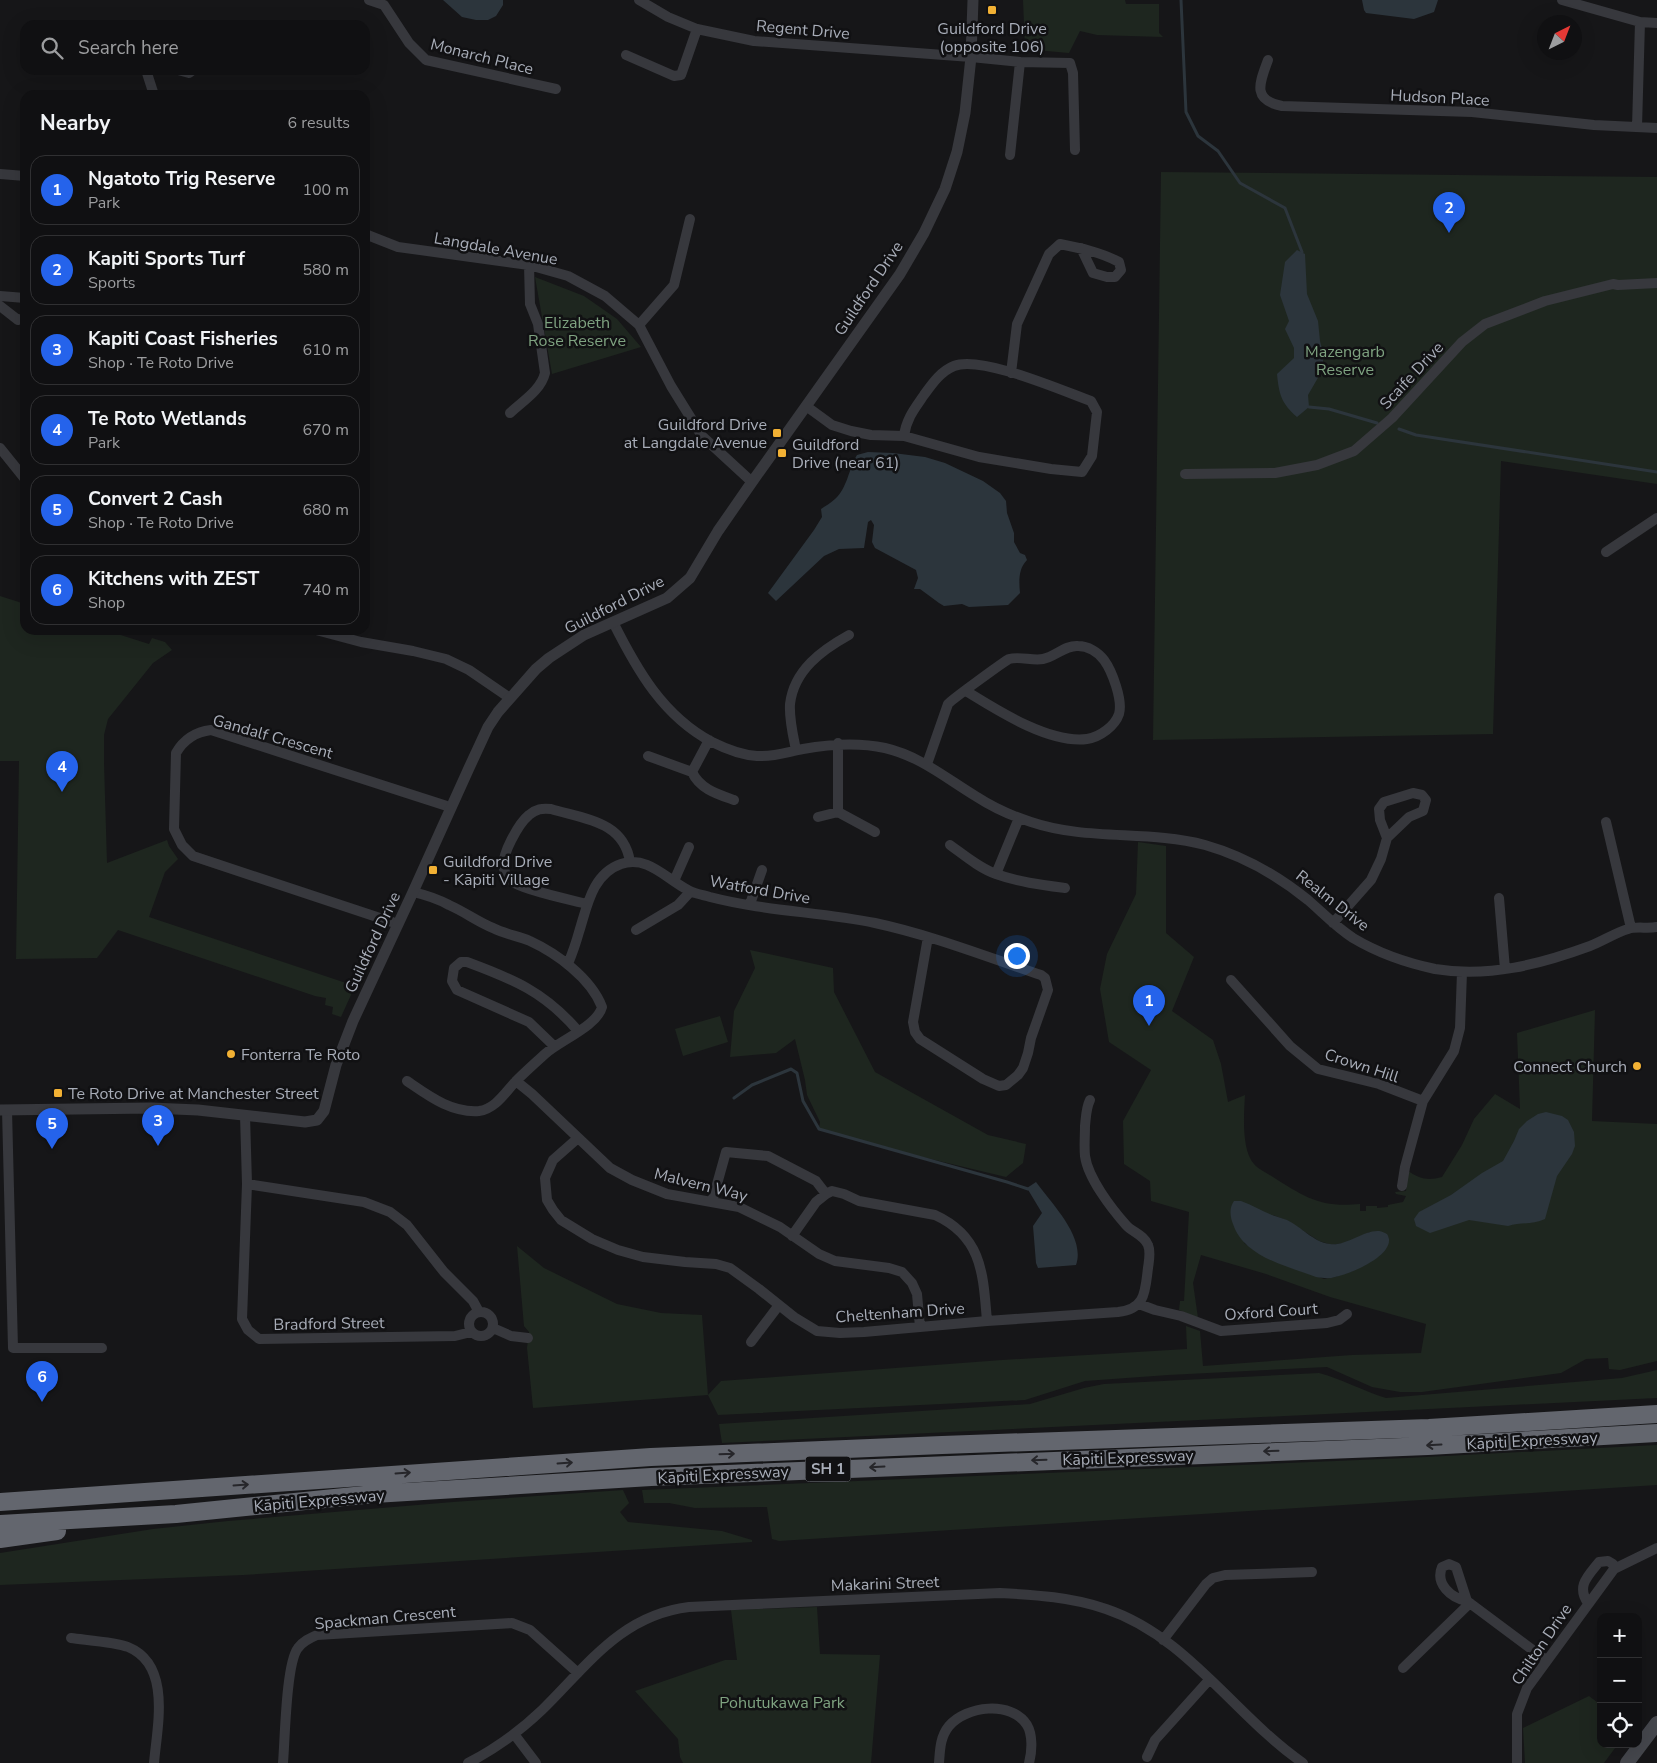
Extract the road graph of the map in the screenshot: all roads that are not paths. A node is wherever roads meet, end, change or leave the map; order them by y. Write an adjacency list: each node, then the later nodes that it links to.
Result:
1 (369, 0): 13 (street, Monarch Place)
2 (639, 0): 7 (street, Regent Drive)
3 (973, 0): 9 (street, Guildford Drive)
4 (1562, 0): 5 (street)
5 (1640, 22): 6 (street); 15 (street)
6 (1657, 23)
7 (697, 29): 8 (street); 9 (street, Regent Drive)
8 (626, 55)
9 (971, 57): 11 (street, Regent Drive); 32 (street, Guildford Drive)
10 (1268, 60): 15 (street, Hudson Place)
11 (1020, 62): 17 (street, Regent Drive); 18 (street)
12 (146, 75): 14 (street)
13 (556, 89)
14 (152, 90)
15 (1637, 128): 16 (street, Hudson Place)
16 (1657, 128)
17 (1075, 150)
18 (1010, 155)
19 (0, 174): 20 (street)
20 (20, 176)
21 (690, 219): 30 (street)
22 (370, 236): 24 (street, Langdale Avenue)
23 (1081, 248): 31 (street)
24 (528, 265): 30 (street, Langdale Avenue); 33 (street)
25 (1657, 283): 37 (street, Scaife Drive)
26 (0, 296): 27 (street)
27 (20, 298)
28 (0, 306): 29 (street)
29 (20, 319)
30 (639, 326): 38 (street, Langdale Avenue)
31 (1011, 373): 34 (street); 34 (street)
32 (806, 406): 34 (street); 38 (street, Guildford Drive)
33 (510, 413)
34 (904, 436)
35 (0, 448): 36 (street)
36 (20, 474)
37 (1185, 474)
38 (752, 482): 41 (street, Guildford Drive)
39 (1657, 518): 40 (street)
40 (1606, 552)
41 (613, 622): 45 (street, Guildford Drive); 46 (street, Realm Drive)
42 (335, 635): 45 (street)
43 (849, 635): 48 (street)
44 (966, 691): 44 (street); 50 (street)
45 (510, 698): 53 (street, Guildford Drive)
46 (709, 740): 48 (street, Realm Drive); 51 (street)
47 (838, 743): 48 (street, Realm Drive); 50 (street, Realm Drive); 54 (street)
48 (796, 750)
49 (648, 756): 51 (street)
50 (927, 764): 56 (street, Realm Drive)
51 (692, 772): 52 (street)
52 (734, 800)
53 (450, 807): 67 (street, Guildford Drive); 73 (street, Gandalf Crescent)
54 (838, 812): 55 (street); 58 (street)
55 (818, 817)
56 (1019, 818): 64 (street); 72 (street, Realm Drive)
57 (1606, 822): 75 (street)
58 (875, 832)
59 (1387, 838): 59 (street); 72 (street)
60 (950, 846): 64 (street)
61 (689, 847): 65 (street)
62 (630, 862): 65 (street, Watford Drive); 70 (street); 70 (street)
63 (762, 870): 71 (street)
64 (996, 874): 66 (street)
65 (674, 881): 68 (street, Watford Drive)
66 (1065, 888)
67 (413, 892): 73 (street, Guildford Drive); 78 (street)
68 (690, 892): 71 (street, Watford Drive); 76 (street)
69 (1499, 898): 79 (street)
70 (587, 904): 78 (street)
71 (750, 904): 77 (street, Watford Drive)
72 (1333, 923): 80 (street, Realm Drive)
73 (398, 924): 89 (street, Guildford Drive)
74 (1657, 927): 75 (street, Realm Drive)
75 (1631, 928): 79 (street, Realm Drive)
76 (636, 930)
77 (928, 938): 77 (street, Watford Drive)
78 (568, 964): 82 (street)
79 (1505, 969): 80 (street, Realm Drive)
80 (1462, 972): 87 (street)
81 (1231, 980): 87 (street, Crown Hill)
82 (578, 1031): 83 (street); 83 (street)
83 (554, 1046): 85 (street)
84 (407, 1081): 85 (street)
85 (516, 1081): 90 (street, Malvern Way)
86 (1090, 1100): 97 (street)
87 (1423, 1101): 92 (street)
88 (3, 1110): 89 (street); 106 (street)
89 (245, 1115): 91 (street, Bradford Street)
90 (578, 1138): 94 (street, Malvern Way); 96 (street, Cheltenham Drive)
91 (247, 1184): 98 (street); 103 (street, Bradford Street)
92 (1402, 1186)
93 (826, 1194): 94 (street); 95 (street); 100 (street)
94 (712, 1202): 95 (street, Malvern Way)
95 (792, 1236): 101 (street, Malvern Way)
96 (778, 1304): 101 (street, Cheltenham Drive); 105 (street)
97 (1139, 1304): 99 (street, Oxford Court); 100 (street, Cheltenham Drive)
98 (479, 1312): 102 (street); 103 (street)
99 (1347, 1314)
100 (987, 1321): 101 (street, Cheltenham Drive)
101 (920, 1327)
102 (493, 1328): 103 (street, Bradford Street); 104 (street)
103 (471, 1332)
104 (528, 1338)
105 (751, 1342)
106 (102, 1348)
107 (1657, 1414): 109 (highway, Kāpiti Expressway / SH 1, one-way to 107)
108 (1657, 1433): 112 (highway, Kāpiti Expressway / SH 1, one-way to 112)
109 (204, 1488): 110 (highway); 111 (highway, Kāpiti Expressway / SH 1)
110 (0, 1493)
111 (0, 1502)
112 (176, 1514): 113 (highway, Kāpiti Expressway / SH 1); 114 (highway)
113 (0, 1524)
114 (0, 1539)
115 (1657, 1548): 116 (street, Chilton Drive)
116 (1614, 1569): 118 (street, Chilton Drive); 118 (street, Chilton Drive)
117 (1312, 1572): 120 (street)
118 (1588, 1603): 121 (street, Chilton Drive)
119 (71, 1638): 129 (street)
120 (1163, 1640): 123 (street, Makarini Street); 124 (street, Makarini Street)
121 (1546, 1660): 122 (street); 137 (street, Chilton Drive)
122 (1403, 1668)
123 (578, 1673): 126 (street, Makarini Street); 130 (street, Spackman Crescent)
124 (1210, 1680): 127 (street, Makarini Street); 128 (street)
125 (1657, 1723): 138 (main road)
126 (514, 1734): 131 (street, Makarini Street); 132 (street)
127 (1290, 1754): 135 (street); 136 (street, Makarini Street)
128 (1147, 1757)
129 (154, 1763)
130 (284, 1763)
131 (468, 1763)
132 (536, 1763)
133 (939, 1763): 134 (street)
134 (1029, 1763)
135 (1283, 1763)
136 (1303, 1763)
137 (1517, 1763)
138 (1627, 1763)

